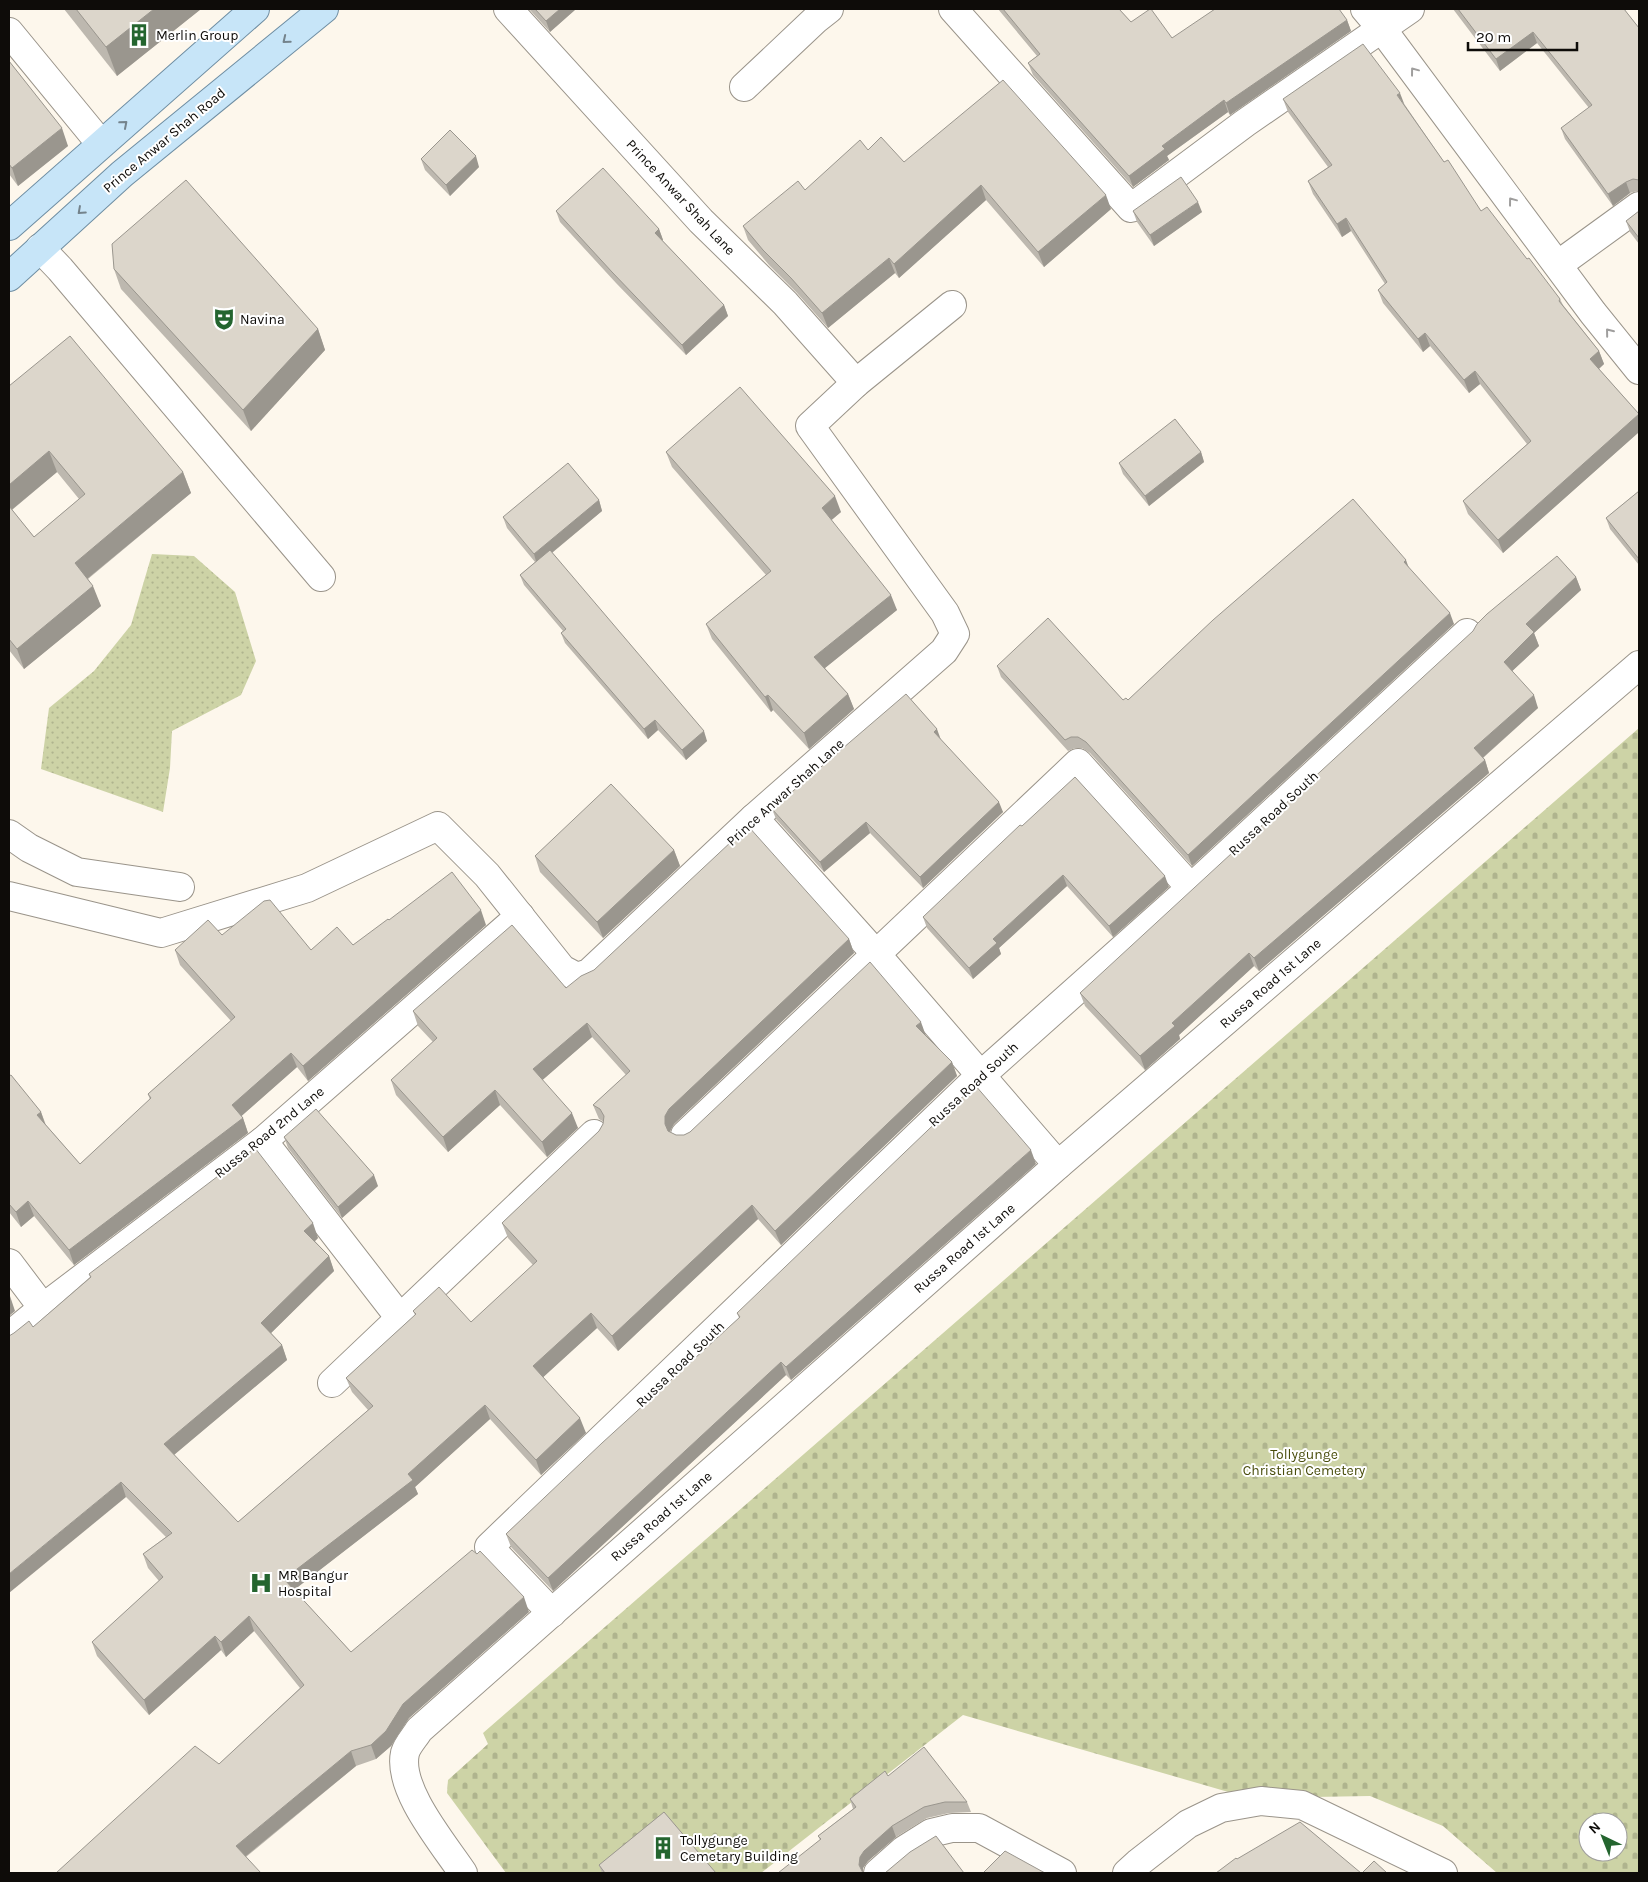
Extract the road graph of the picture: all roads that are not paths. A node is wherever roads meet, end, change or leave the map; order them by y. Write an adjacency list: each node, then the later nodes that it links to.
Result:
1 (254, 9): 10 (main road, one-way to 1)
2 (324, 9): 13 (main road, Prince Anwar Shah Road, one-way to 13)
3 (508, 9): 18 (street, Prince Anwar Shah Lane)
4 (829, 9): 9 (street)
5 (953, 9): 7 (street)
6 (1410, 9): 7 (street)
7 (1373, 19): 14 (street, one-way to 7)
8 (9, 32): 10 (street)
9 (744, 88)
10 (101, 144): 12 (main road)
11 (1639, 206): 14 (street)
12 (9, 226)
13 (40, 248): 15 (main road, Prince Anwar Shah Road); 19 (street)
14 (1559, 264): 17 (street, one-way to 14)
15 (9, 276)
16 (952, 305): 18 (street)
17 (1639, 370)
18 (856, 383): 22 (street, Prince Anwar Shah Lane)
19 (321, 577)
20 (1467, 633): 25 (street, Russa Road South)
21 (1639, 665): 33 (street, Russa Road 1st Lane)
22 (754, 818): 27 (street, Prince Anwar Shah Lane); 28 (street)
23 (9, 834): 24 (street)
24 (180, 887)
25 (1191, 888): 28 (street); 29 (street, Russa Road South)
26 (9, 896): 27 (street, Prince Anwar Shah Lane)
27 (520, 916): 32 (street, Russa Road 2nd Lane)
28 (875, 953): 29 (street); 31 (street)
29 (980, 1076): 33 (street); 39 (street, Russa Road South)
30 (594, 1134): 36 (street)
31 (685, 1135)
32 (262, 1141): 35 (street, Russa Road 2nd Lane); 36 (street)
33 (1058, 1165): 39 (street, Russa Road 1st Lane)
34 (9, 1263): 35 (street)
35 (43, 1308): 37 (street, Russa Road 2nd Lane)
36 (400, 1318): 38 (street)
37 (9, 1336)
38 (332, 1383)
39 (552, 1613): 40 (street, Russa Road 1st Lane)
40 (463, 1873)
41 (878, 1873): 42 (street)
42 (1062, 1873)
43 (1127, 1873): 44 (street)
44 (1443, 1873)

